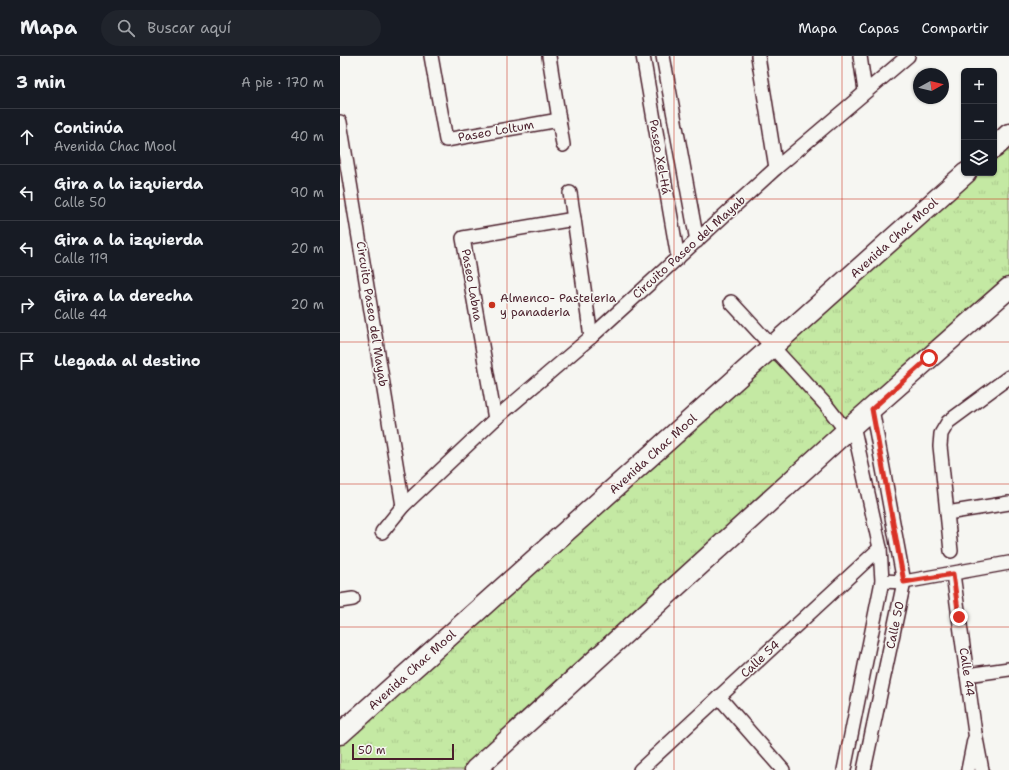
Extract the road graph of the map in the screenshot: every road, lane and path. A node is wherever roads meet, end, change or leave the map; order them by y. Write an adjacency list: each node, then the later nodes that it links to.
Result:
1 (431, 56): 9 (street, Paseo Loltum)
2 (549, 56): 9 (street)
3 (643, 56): 19 (street, Paseo Xel-Há)
4 (663, 56): 18 (street, Paseo Xel-Há)
5 (758, 56): 14 (street)
6 (860, 56): 8 (street)
7 (908, 56): 8 (street, Circuito Paseo del Mayab)
8 (865, 91): 14 (street, Circuito Paseo del Mayab)
9 (559, 120): 12 (street)
10 (340, 122): 29 (street, Circuito Paseo del Mayab)
11 (1009, 134): 13 (main road)
12 (563, 145)
13 (997, 145)
14 (776, 168): 18 (street, Circuito Paseo del Mayab)
15 (963, 176): 23 (main road, Avenida Chac Mool)
16 (570, 193): 17 (street)
17 (574, 219): 22 (street); 26 (street, Paseo Labna)
18 (697, 241): 19 (street, Circuito Paseo del Mayab)
19 (678, 258): 22 (street, Circuito Paseo del Mayab)
20 (1009, 288): 25 (main road)
21 (731, 302): 23 (street)
22 (591, 337): 26 (street, Circuito Paseo del Mayab)
23 (772, 348): 27 (street); 41 (main road, Avenida Chac Mool)
24 (1009, 377): 30 (street)
25 (872, 409): 27 (main road); 37 (street, Calle 50)
26 (495, 419): 29 (street, Circuito Paseo del Mayab)
27 (850, 429): 32 (street, Calle 50); 43 (main road)
28 (1009, 503): 30 (street)
29 (403, 506): 31 (street, Circuito Paseo del Mayab)
30 (947, 513): 33 (street)
31 (382, 532)
32 (880, 548): 36 (street, Calle 50); 40 (street, Calle 54)
33 (952, 551)
34 (1009, 563): 35 (street)
35 (953, 574): 37 (street); 39 (street, Calle 44)
36 (882, 581): 37 (street); 46 (street, Calle 50)
37 (904, 582): 47 (street, Calle 50)
38 (1009, 669): 39 (street)
39 (967, 675): 42 (street, Calle 44)
40 (719, 697): 44 (street, Calle 54); 45 (street)
41 (342, 731)
42 (975, 733): 48 (street); 49 (street, Calle 44)
43 (475, 770)
44 (640, 770)
45 (783, 770)
46 (844, 770)
47 (864, 770)
48 (968, 770)
49 (982, 770)

